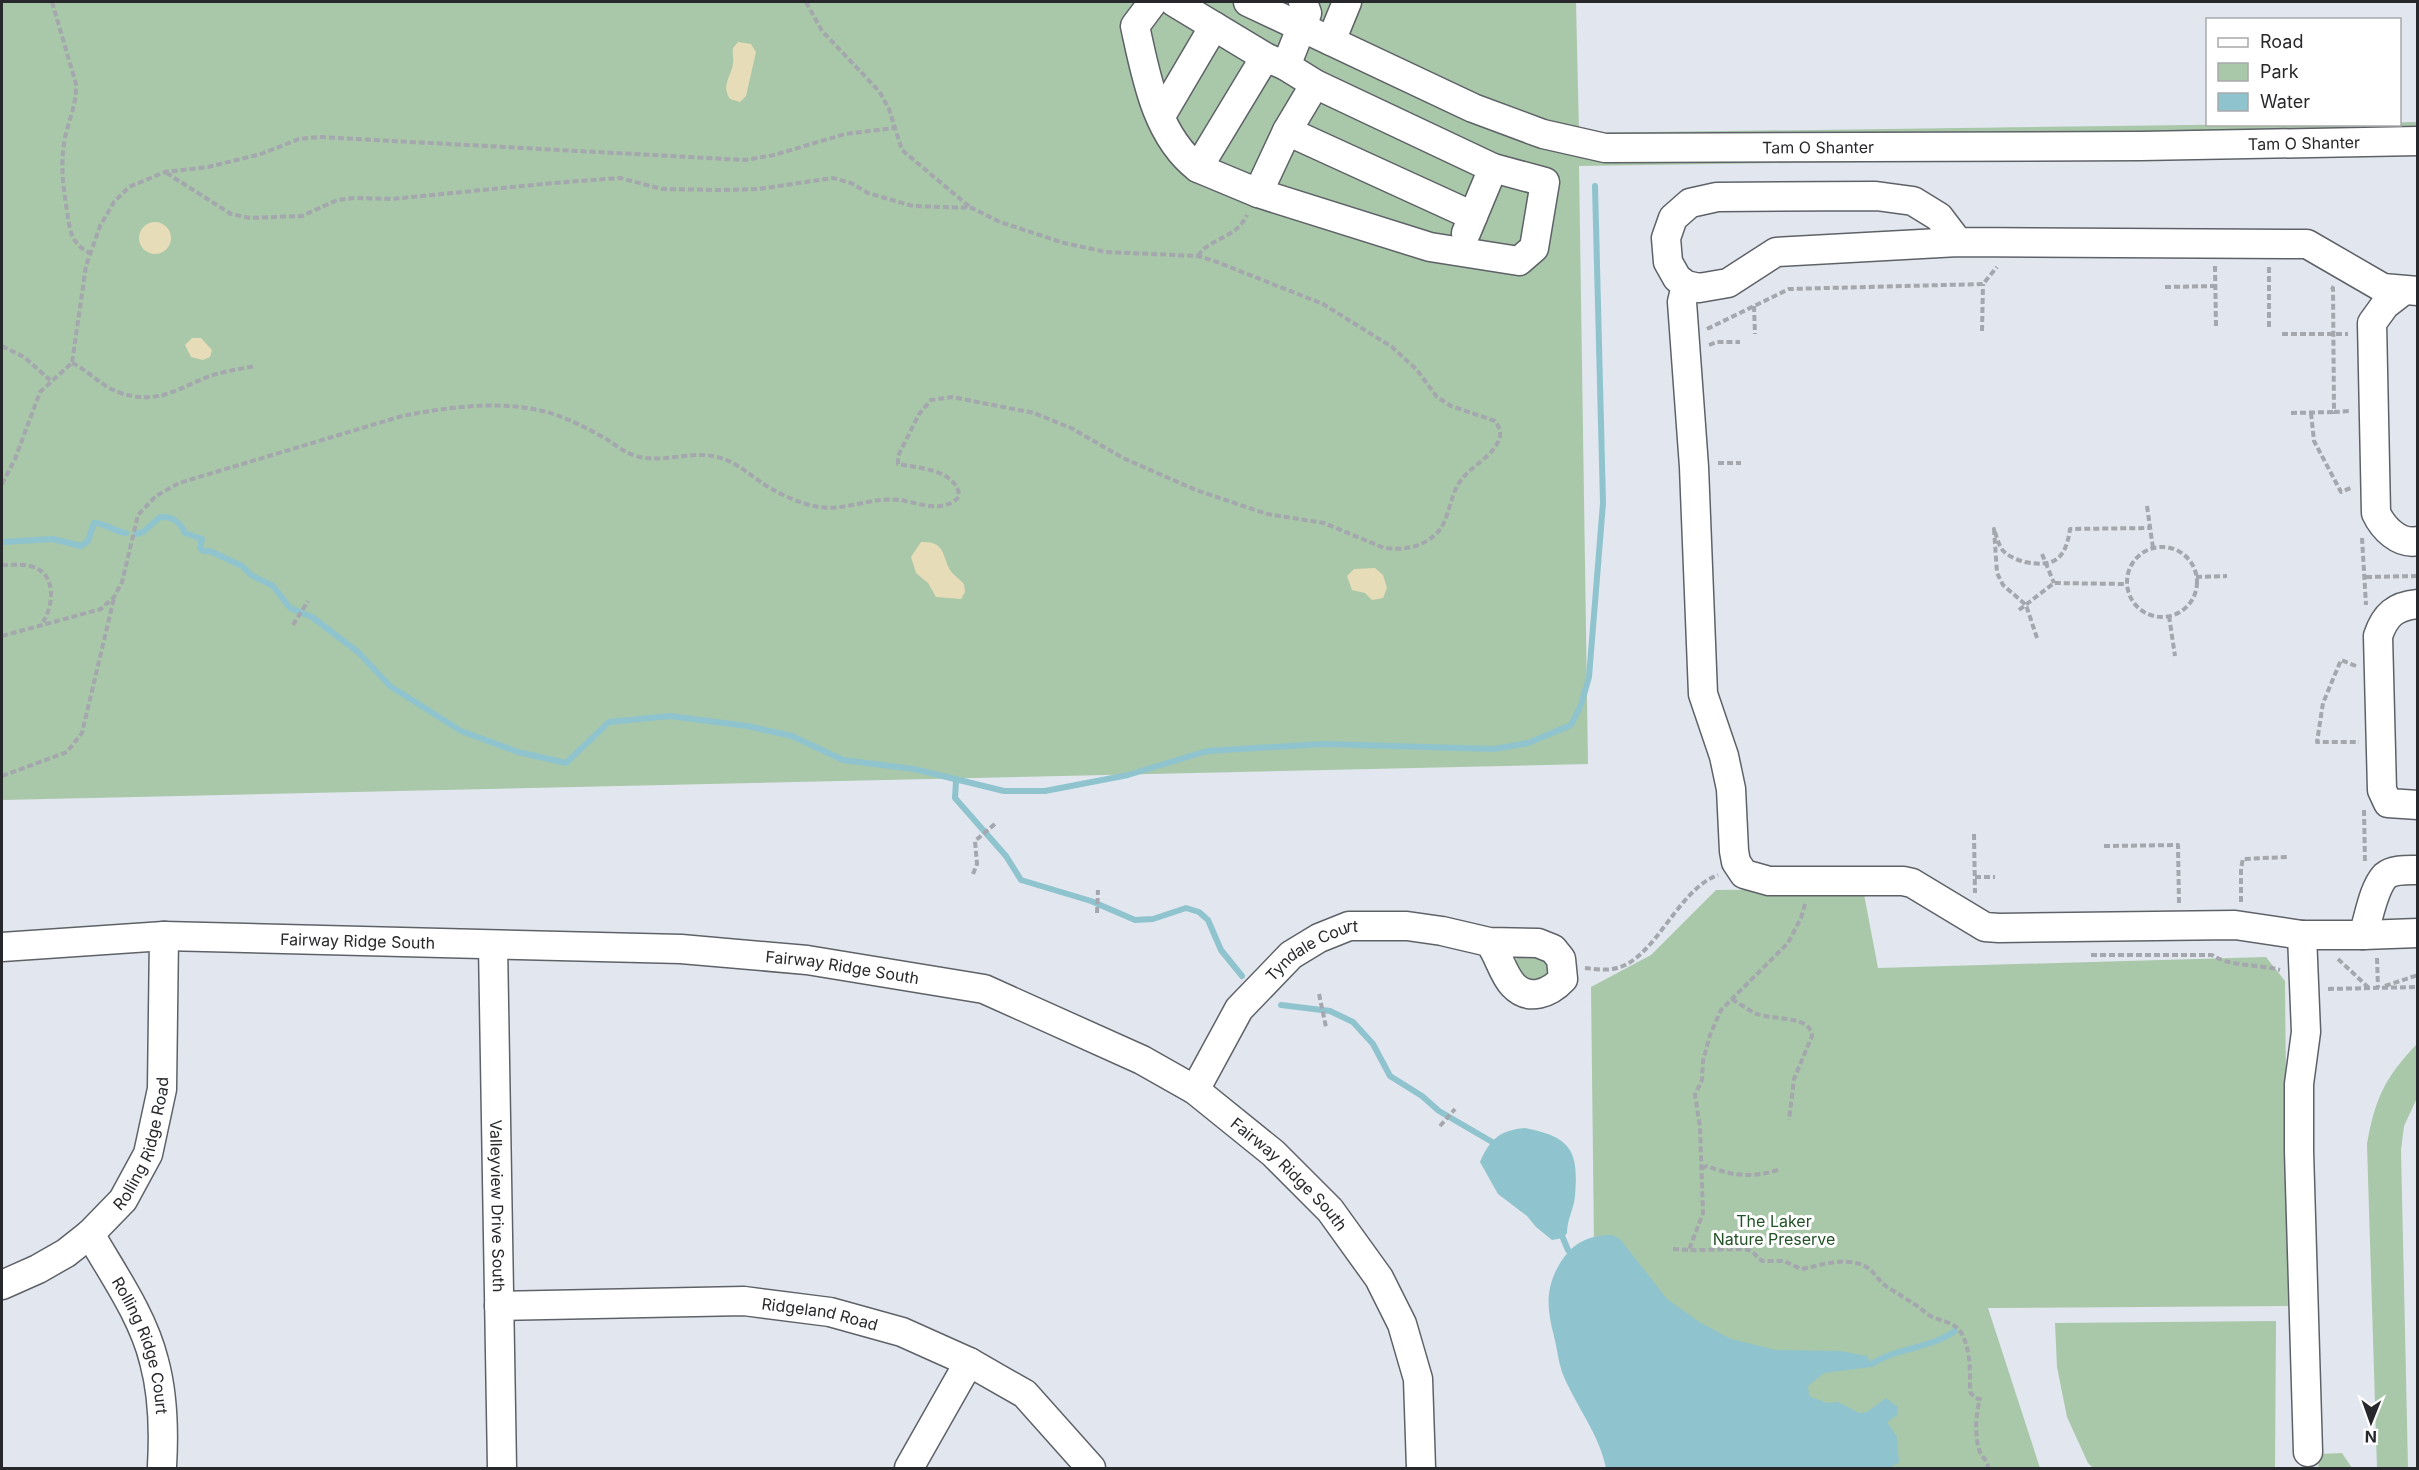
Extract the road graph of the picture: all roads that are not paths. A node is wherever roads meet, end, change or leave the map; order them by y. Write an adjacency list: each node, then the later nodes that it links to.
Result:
1 (1153, 2): 10 (street)
2 (1174, 2): 6 (street)
3 (1248, 2): 5 (street, Tam O Shanter)
4 (1347, 2): 7 (street)
5 (1302, 14): 7 (street, Tam O Shanter); 8 (street)
6 (1214, 26): 8 (street); 10 (street)
7 (1330, 41): 12 (street, Tam O Shanter)
8 (1276, 62): 9 (street); 13 (street)
9 (1315, 84): 11 (street); 14 (street)
10 (1161, 116): 13 (street)
11 (1287, 130): 15 (street); 16 (street)
12 (2418, 141)
13 (1198, 168): 15 (street)
14 (1493, 168): 16 (street); 18 (street)
15 (1257, 193): 18 (street)
16 (1473, 216): 18 (street)
17 (1958, 242): 19 (street); 19 (street); 20 (street)
18 (1458, 251)
19 (1686, 285): 26 (street)
20 (2410, 291): 21 (street)
21 (2418, 541)
22 (2418, 604): 23 (street)
23 (2418, 805)
24 (2418, 870): 27 (street)
25 (2418, 933): 27 (street)
26 (2302, 935): 27 (street); 37 (street)
27 (2363, 935)
28 (165, 936): 30 (street, Fairway Ridge South); 31 (street, Fairway Ridge South); 33 (street, Rolling Ridge Road)
29 (1489, 942): 29 (street, Tyndale Court); 32 (street, Tyndale Court)
30 (494, 945): 32 (street, Fairway Ridge South); 35 (street, Valleyview Drive South)
31 (2, 947)
32 (1195, 1090): 42 (street, Fairway Ridge South)
33 (90, 1234): 34 (street, Rolling Ridge Road); 38 (street, Rolling Ridge Court)
34 (2, 1285)
35 (499, 1306): 36 (street, Ridgeland Road); 39 (street, Valleyview Drive South)
36 (969, 1362): 40 (street); 41 (street, Ridgeland Road)
37 (2307, 1452)
38 (161, 1468)
39 (502, 1468)
40 (909, 1468)
41 (1091, 1468)
42 (1421, 1468)

